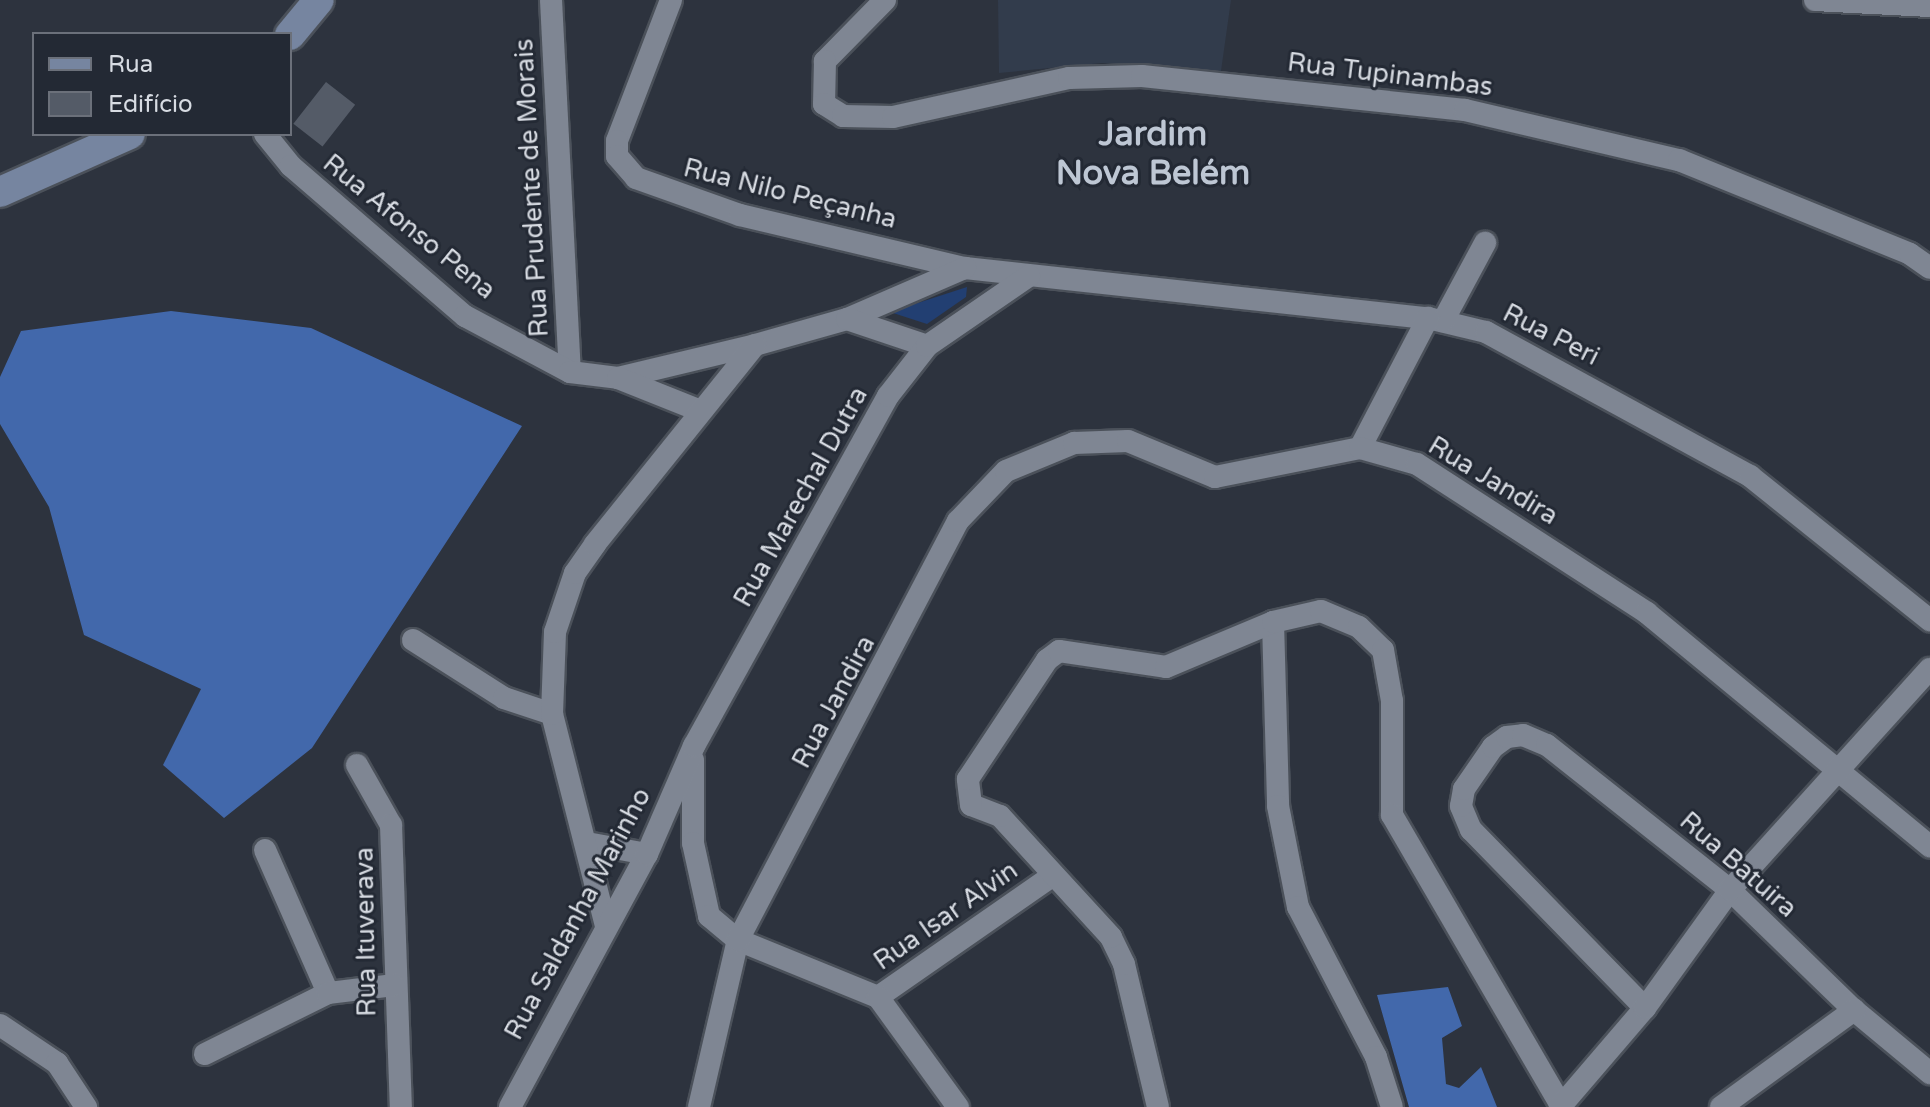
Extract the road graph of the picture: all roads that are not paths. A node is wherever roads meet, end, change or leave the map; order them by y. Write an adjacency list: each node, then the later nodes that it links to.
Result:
1 (319, 0): 7 (main road)
2 (551, 0): 19 (street, Rua Prudente de Morais)
3 (671, 0): 12 (street, Rua Nilo Peçanha)
4 (885, 0): 13 (street, Rua Tupinambas)
5 (1815, 0): 6 (street)
6 (1930, 6)
7 (292, 33)
8 (126, 136): 10 (main road)
9 (267, 136): 19 (street, Rua Afonso Pena)
10 (0, 192)
11 (1485, 243): 16 (street)
12 (965, 268): 14 (street, Rua Nilo Peçanha); 15 (street)
13 (1930, 268)
14 (1029, 276): 16 (street, Rua Peri); 18 (street, Rua Marechal Dutra)
15 (847, 319): 17 (street); 18 (street)
16 (1436, 320): 22 (street); 23 (street, Rua Peri)
17 (755, 345): 20 (street); 21 (street)
18 (927, 346): 28 (street, Rua Marechal Dutra)
19 (570, 372): 20 (street)
20 (618, 378): 21 (street)
21 (701, 411): 27 (street)
22 (1360, 448): 30 (street, Rua Jandira); 38 (street, Rua Jandira)
23 (1930, 620)
24 (1273, 622): 35 (street); 47 (street); 54 (street)
25 (413, 640): 27 (street)
26 (1930, 669): 30 (street)
27 (552, 714): 31 (street)
28 (694, 746): 34 (street, Rua Saldanha Marinho); 38 (street, Rua Isar Alvin)
29 (357, 765): 39 (street, Rua Ituverava)
30 (1842, 773): 32 (street, Rua Jandira); 36 (street)
31 (587, 843): 34 (street); 37 (street)
32 (1930, 846)
33 (265, 850): 40 (street)
34 (647, 854): 37 (street, Rua Saldanha Marinho)
35 (1052, 876): 41 (street, Rua Isar Alvin); 53 (street)
36 (1730, 890): 42 (street); 42 (street, Rua Batuira); 43 (street, Rua Batuira)
37 (606, 926): 50 (street, Rua Saldanha Marinho)
38 (738, 940): 41 (street, Rua Isar Alvin); 51 (street, Rua Jandira)
39 (394, 985): 40 (street); 49 (street, Rua Ituverava)
40 (328, 993): 45 (street)
41 (878, 997): 52 (street)
42 (1645, 1008): 47 (street)
43 (1854, 1010): 46 (street, Rua Batuira); 55 (street)
44 (0, 1025): 48 (street)
45 (205, 1054)
46 (1930, 1073)
47 (1561, 1106)
48 (86, 1107)
49 (401, 1107)
50 (510, 1107)
51 (699, 1107)
52 (958, 1107)
53 (1158, 1107)
54 (1392, 1107)
55 (1721, 1107)

